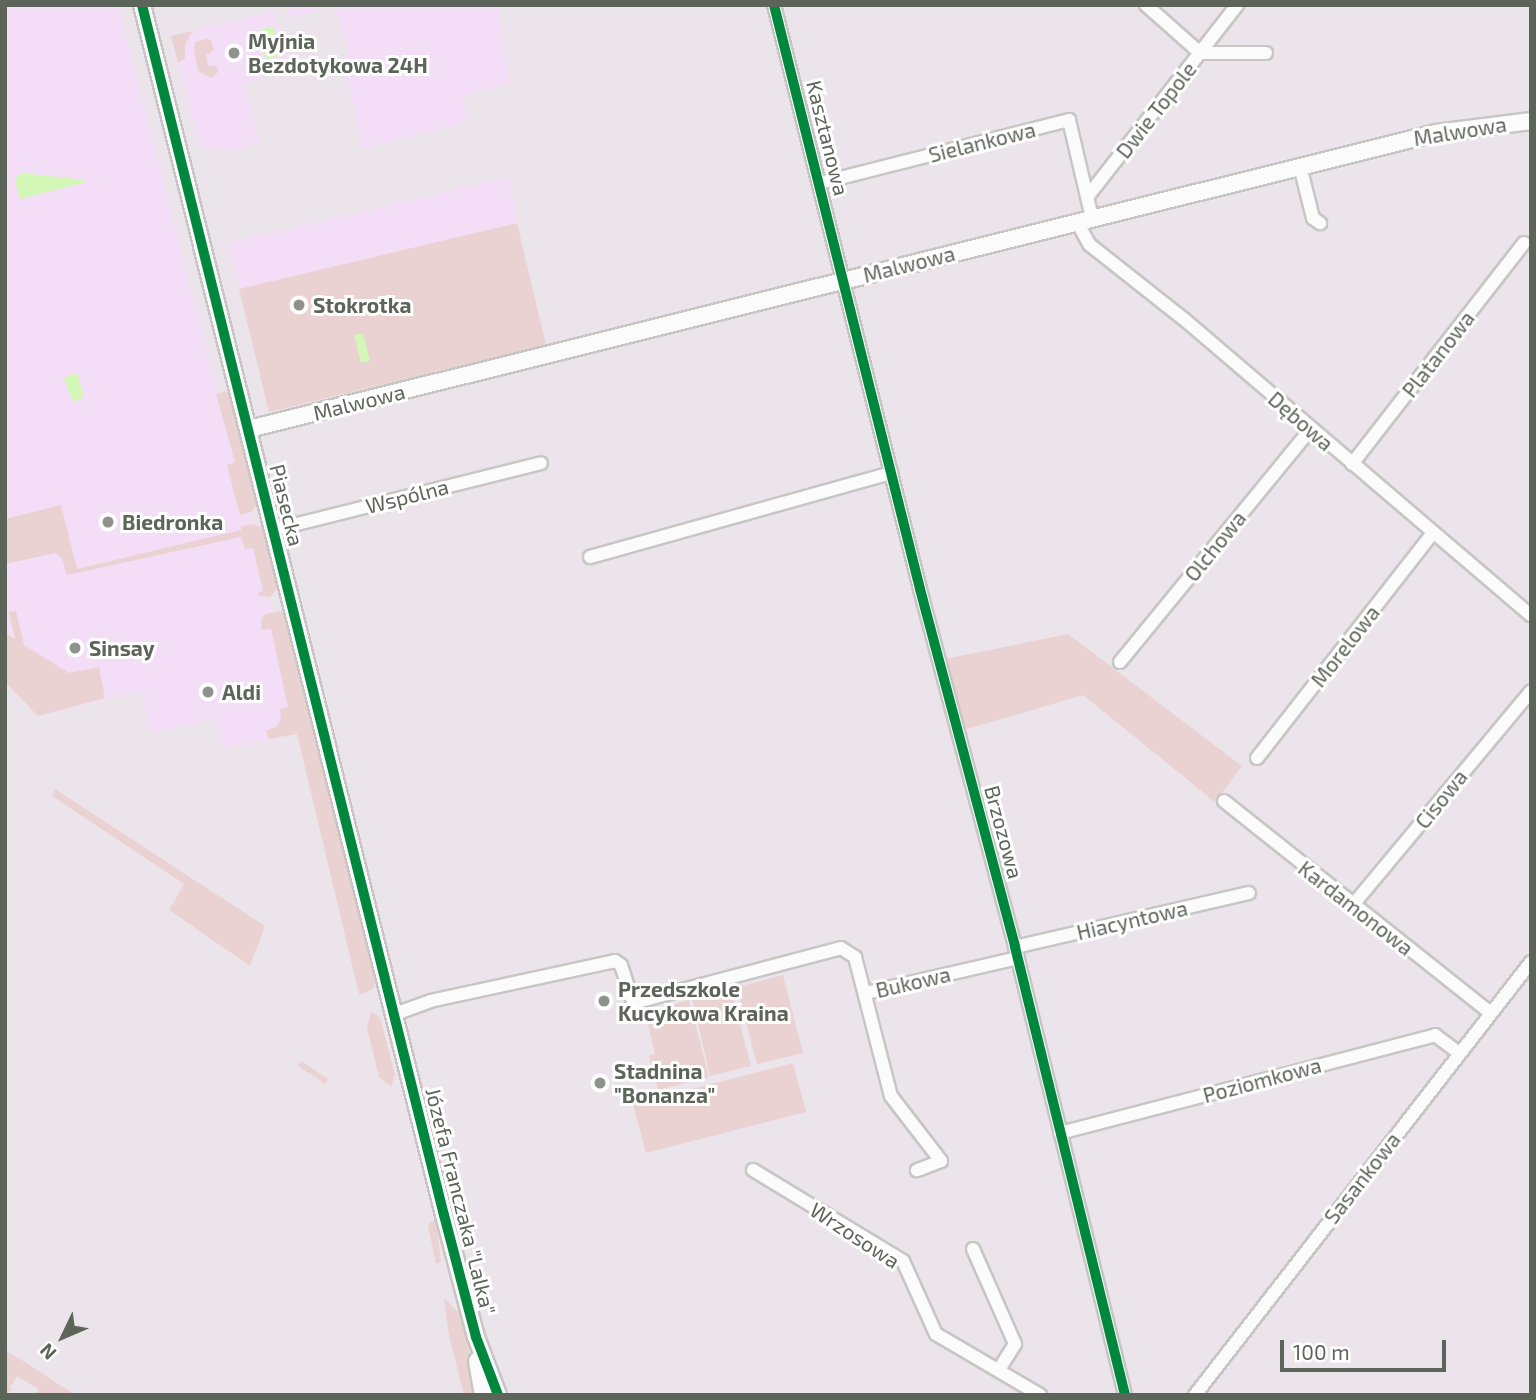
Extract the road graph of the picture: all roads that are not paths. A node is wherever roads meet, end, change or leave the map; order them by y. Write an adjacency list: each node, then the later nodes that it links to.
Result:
1 (142, 5): 15 (street, Piasecka)
2 (774, 5): 9 (street, Kasztanowa)
3 (1146, 5): 5 (street)
4 (1237, 5): 5 (street, Dwie Topole)
5 (1200, 53): 6 (street); 10 (street, Dwie Topole)
6 (1266, 53)
7 (1531, 121): 8 (street, Malwowa)
8 (1300, 166): 11 (street, Malwowa); 12 (street)
9 (820, 183): 10 (street, Sielankowa); 14 (street, Kasztanowa)
10 (1088, 196): 11 (street)
11 (1084, 220): 14 (street, Malwowa); 16 (street, Dębowa)
12 (1320, 223)
13 (1524, 243): 18 (street, Platanowa)
14 (844, 280): 15 (street, Malwowa); 19 (street, Brzozowa)
15 (248, 429): 20 (street, Piasecka)
16 (1310, 430): 18 (street, Dębowa); 24 (street, Olchowa)
17 (541, 463): 20 (street, Wspólna)
18 (1352, 464): 21 (street, Dębowa)
19 (891, 473): 22 (street); 30 (street, Brzozowa)
20 (273, 530): 34 (street, Piasecka)
21 (1433, 533): 23 (street, Dębowa); 26 (street, Morelowa)
22 (590, 557)
23 (1531, 615)
24 (1120, 662)
25 (1531, 691): 29 (street, Cisowa)
26 (1257, 758)
27 (1224, 801): 29 (street, Kardamonowa)
28 (1249, 893): 30 (street, Hiacyntowa)
29 (1352, 906): 33 (street, Kardamonowa)
30 (1016, 953): 32 (street, Bukowa); 36 (street, Brzozowa)
31 (1531, 962): 33 (street, Sasankowa)
32 (866, 993): 34 (street, Bukowa); 38 (street)
33 (1489, 1013): 35 (street, Sasankowa)
34 (395, 1014): 40 (street, Józefa Franczaka "Lalka")
35 (1459, 1053): 36 (street, Poziomkowa); 46 (street, Sasankowa)
36 (1060, 1133): 45 (street, Brzozowa)
37 (752, 1170): 41 (street, Wrzosowa)
38 (917, 1170)
39 (974, 1249): 41 (street)
40 (476, 1338): 42 (street, Józefa Franczaka "Lalka"); 43 (street, Józefa Franczaka "Lalka")
41 (999, 1370): 44 (street, Wrzosowa)
42 (483, 1395)
43 (498, 1395)
44 (1040, 1395)
45 (1125, 1395)
46 (1195, 1395)

